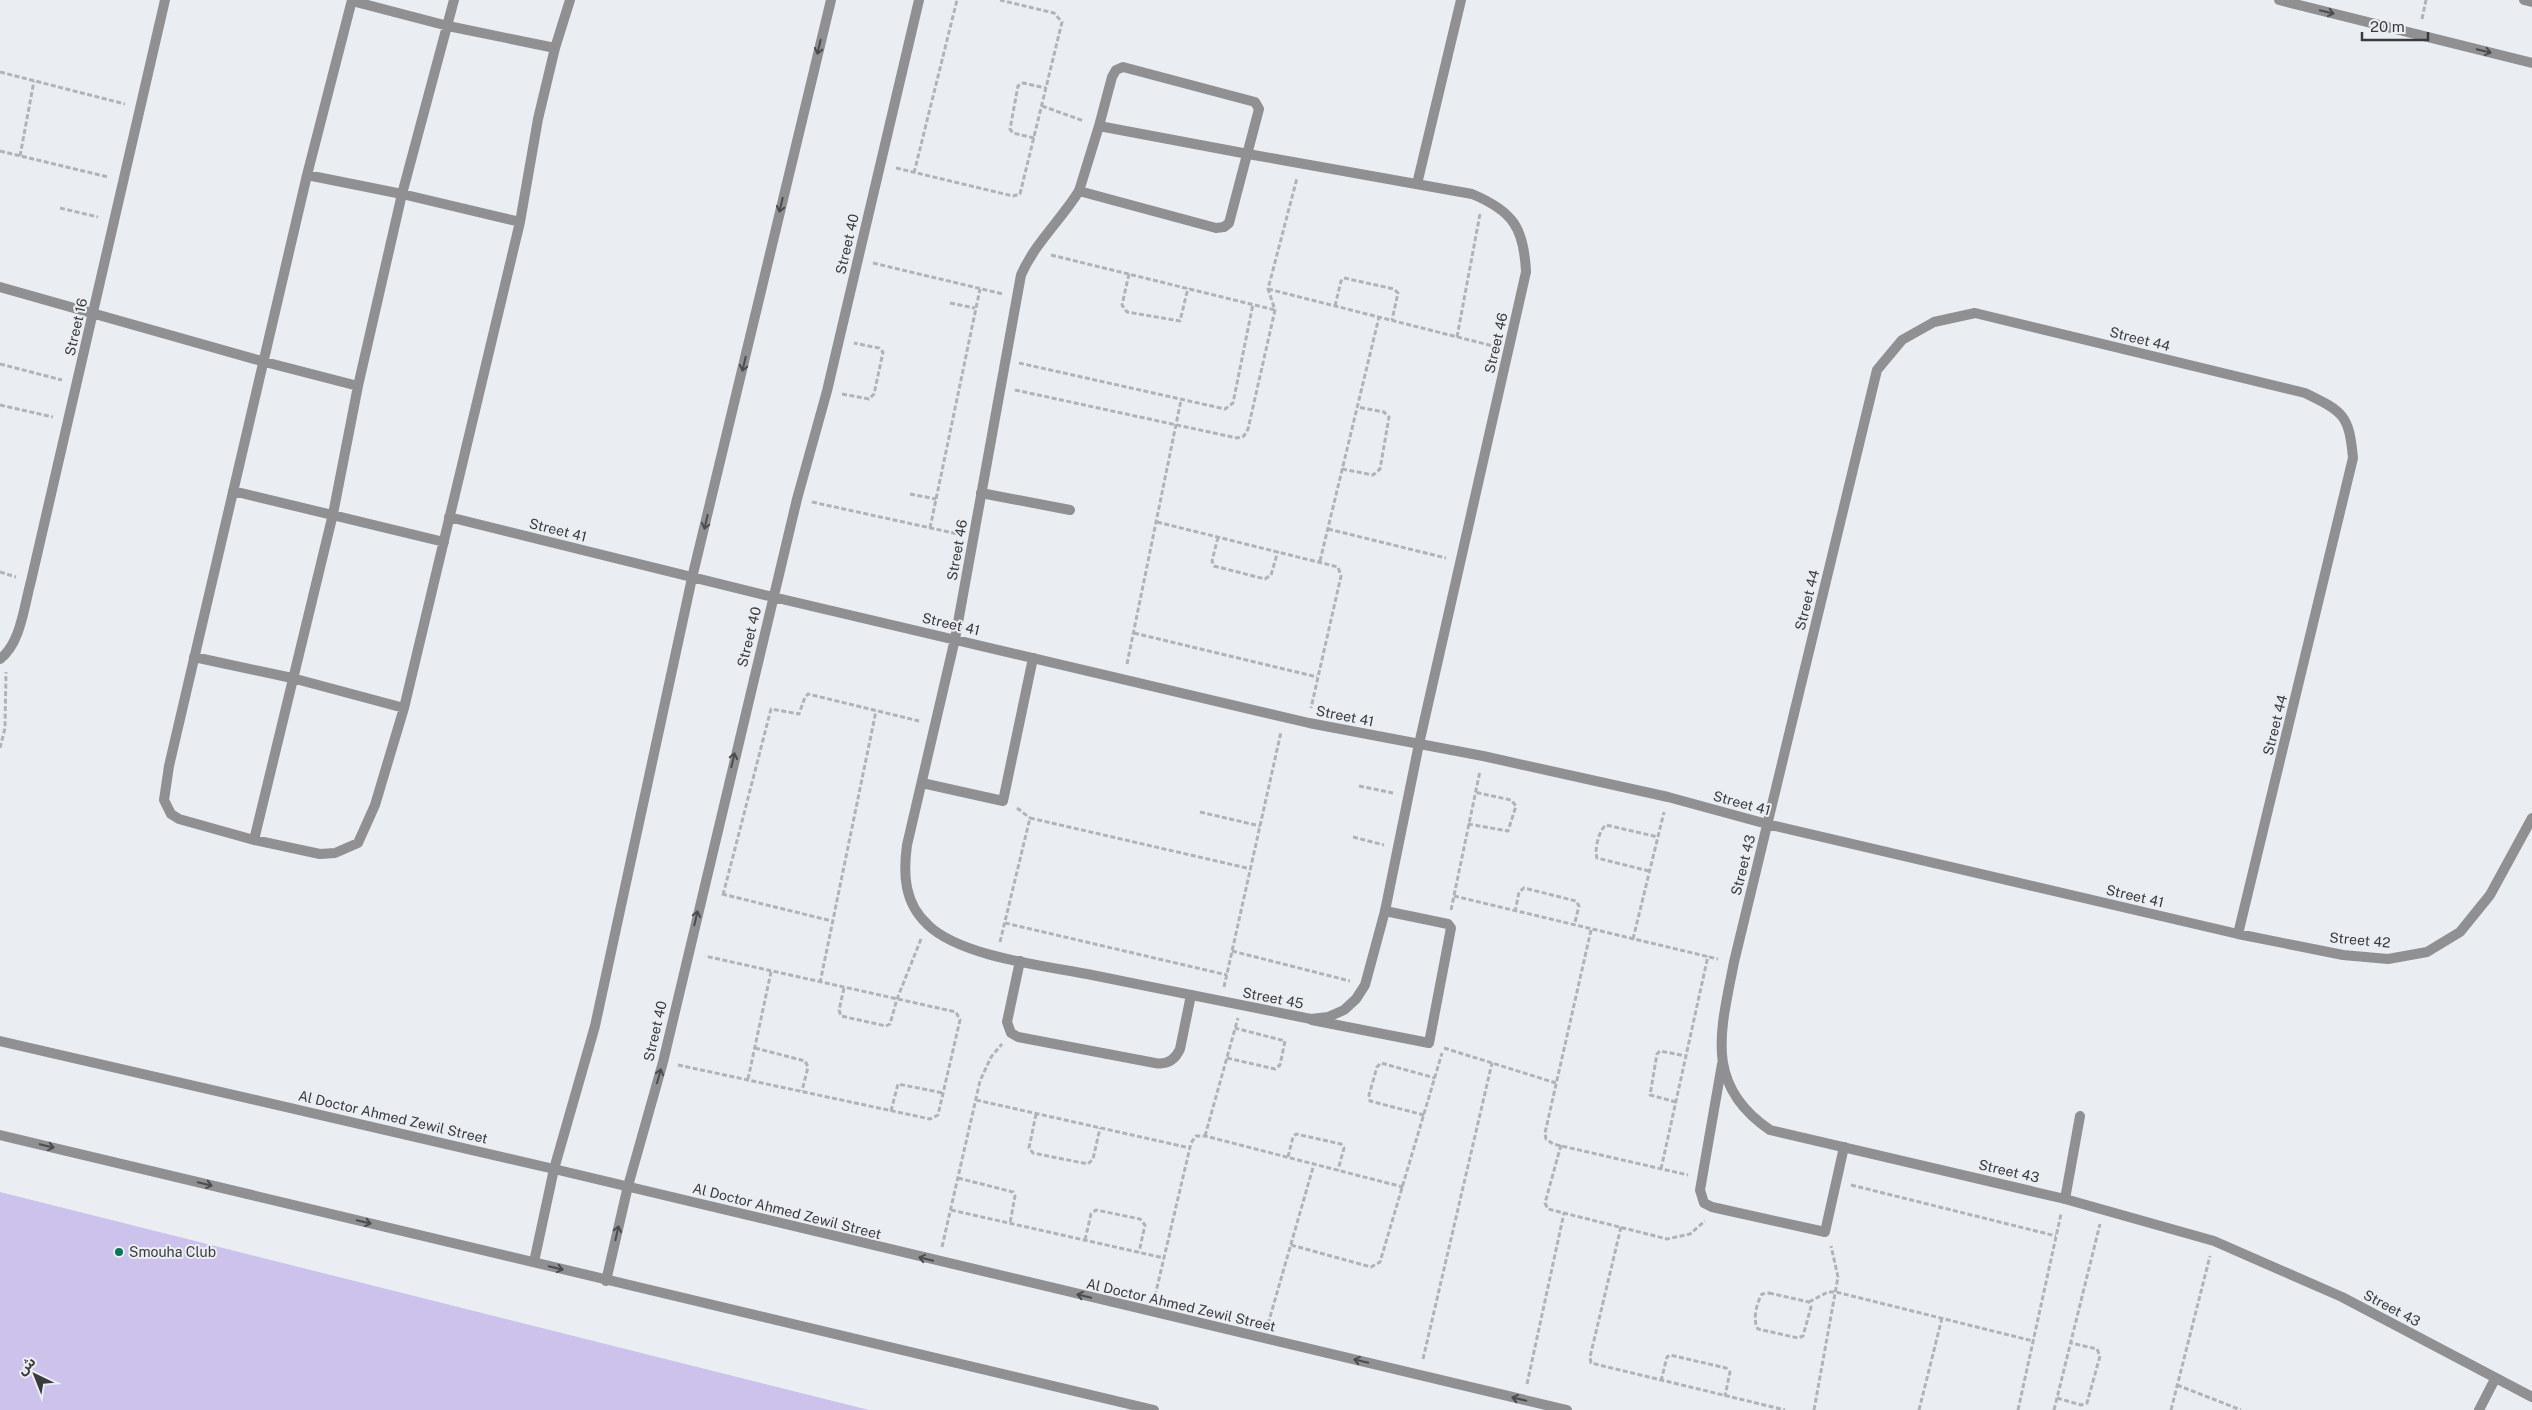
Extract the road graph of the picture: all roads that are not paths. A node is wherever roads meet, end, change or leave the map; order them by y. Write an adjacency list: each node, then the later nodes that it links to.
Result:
1 (165, 0): 22 (street, Street 16)
2 (454, 0): 11 (street)
3 (570, 0): 12 (street)
4 (830, 0): 31 (street, one-way to 31)
5 (919, 0): 32 (street, Street 40)
6 (1461, 0): 17 (street)
7 (2279, 0): 13 (street, one-way to 13)
8 (2524, 0): 10 (street)
9 (352, 1): 11 (street); 16 (street)
10 (2532, 2)
11 (448, 26): 12 (street); 19 (street)
12 (555, 48): 20 (street)
13 (2532, 63)
14 (1099, 126): 15 (street, Street 46); 15 (street, Street 46); 18 (street, Street 46)
15 (1248, 154): 17 (street, Street 46); 18 (street)
16 (307, 175): 19 (street); 23 (street)
17 (1416, 184): 39 (street, Street 46)
18 (1079, 191): 26 (street, Street 46)
19 (402, 194): 20 (street); 24 (street)
20 (520, 222): 29 (street)
21 (0, 287): 22 (street)
22 (93, 312): 23 (street); 35 (street, Street 16)
23 (265, 362): 24 (street); 25 (street)
24 (358, 386): 28 (street)
25 (233, 491): 28 (street); 34 (street)
26 (981, 493): 27 (street); 33 (street, Street 46)
27 (1070, 510)
28 (333, 514): 30 (street); 37 (street)
29 (449, 517): 30 (street); 31 (street, Street 41)
30 (444, 542): 38 (street)
31 (692, 578): 32 (street, Street 41); 55 (street)
32 (773, 597): 33 (street, Street 41); 56 (street, Street 40, one-way to 32)
33 (955, 639): 36 (street, Street 41); 40 (street, Street 46)
34 (194, 657): 37 (street); 43 (street)
35 (2, 658)
36 (1033, 658): 39 (street, Street 41); 40 (street)
37 (292, 678): 38 (street); 43 (street)
38 (404, 708): 43 (street)
39 (1419, 744): 42 (street, Street 41); 44 (street, Street 45)
40 (922, 783): 45 (street, Street 46)
41 (2532, 818): 46 (street, Street 42)
42 (1767, 824): 46 (street, Street 41); 46 (street, Street 44); 51 (street, Street 43)
43 (254, 840)
44 (1386, 911): 49 (street, Street 45); 49 (street)
45 (927, 924): 47 (street, Street 45)
46 (2238, 934)
47 (1020, 960): 48 (street, Street 45); 48 (street)
48 (1191, 996): 49 (street, Street 45)
49 (1311, 1020)
50 (0, 1041): 55 (street, Al Doctor Ahmed Zewil Street)
51 (1722, 1064): 54 (street, Street 43); 54 (street)
52 (2080, 1116): 57 (street)
53 (0, 1135): 58 (street, one-way to 58)
54 (1844, 1147): 57 (street, Street 43)
55 (554, 1168): 56 (street, Al Doctor Ahmed Zewil Street); 58 (street)
56 (628, 1186): 59 (street, Street 40, one-way to 56); 63 (street, Al Doctor Ahmed Zewil Street, one-way to 56)
57 (2065, 1199): 60 (street, Street 43)
58 (534, 1262): 59 (street, one-way to 59)
59 (606, 1281): 62 (street)
60 (2495, 1379): 61 (street, Street 43); 64 (street)
61 (2532, 1397)
62 (1154, 1410)
63 (1567, 1410)
64 (2479, 1410)

